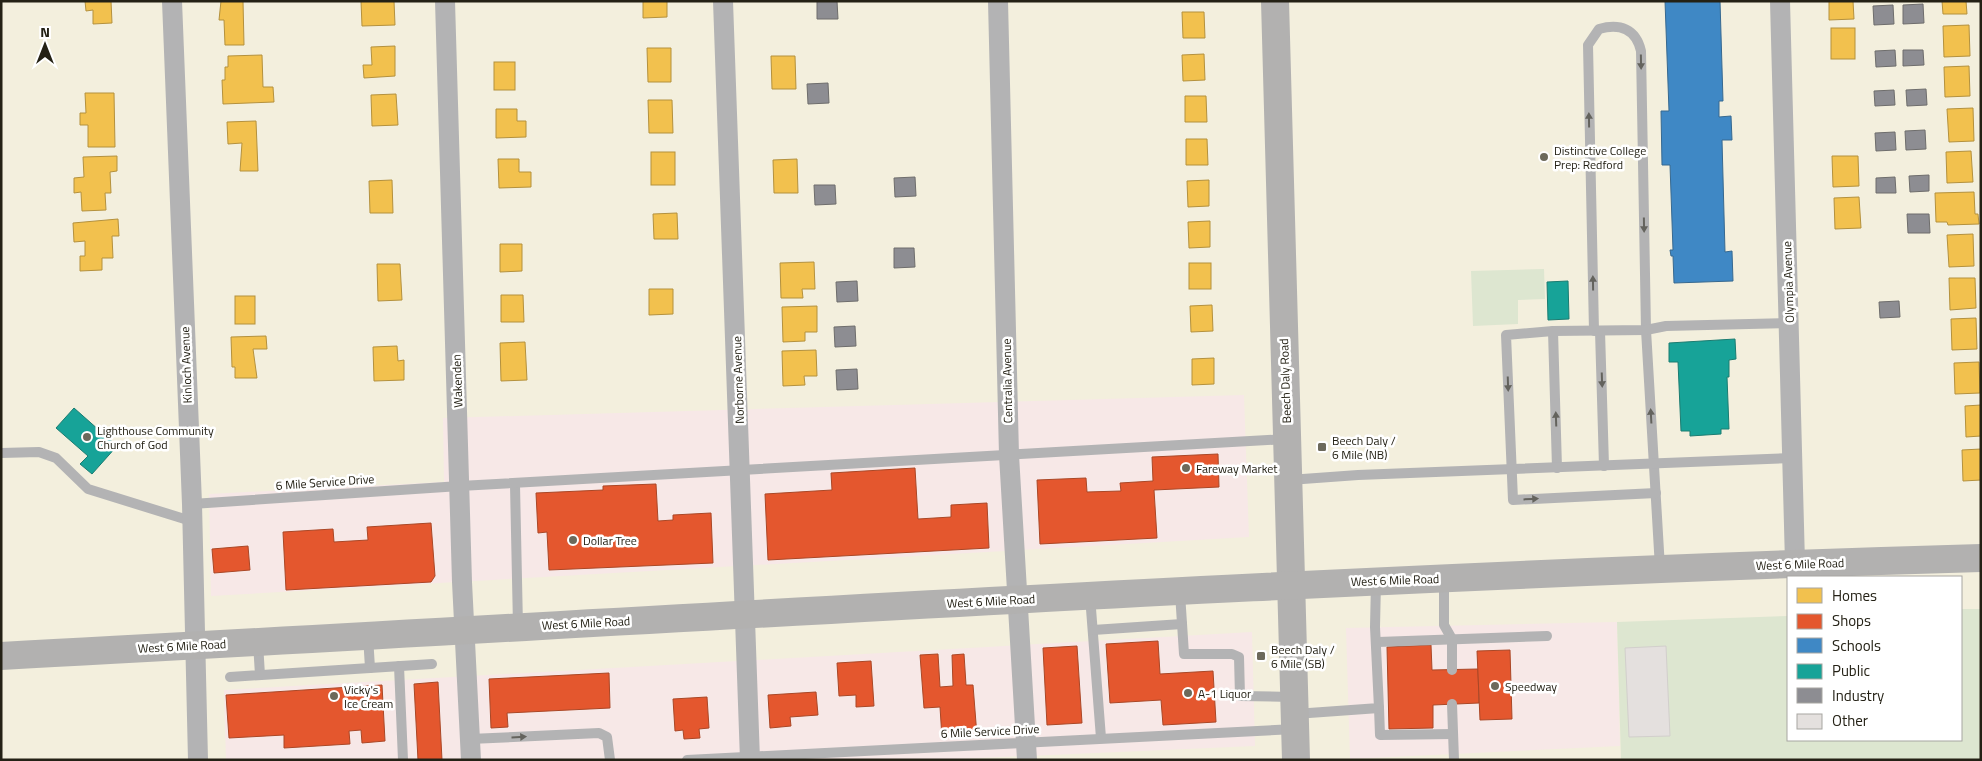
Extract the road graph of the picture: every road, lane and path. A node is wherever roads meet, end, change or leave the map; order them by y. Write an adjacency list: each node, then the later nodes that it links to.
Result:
1 (172, 1): 24 (street, Kinloch Avenue)
2 (445, 1): 22 (street, Wakenden)
3 (723, 1): 19 (street, Norborne Avenue)
4 (998, 1): 13 (street, Centralia Avenue)
5 (1275, 1): 11 (main road, Beech Daly Road)
6 (1780, 1): 7 (street, Olympia Avenue)
7 (1789, 323): 8 (lane); 14 (street, Olympia Avenue)
8 (1646, 330): 10 (lane); 10 (lane, one-way to 8); 15 (lane, one-way to 8)
9 (1553, 331): 10 (lane); 17 (lane, one-way to 9); 18 (lane, one-way to 18)
10 (1597, 331): 16 (lane, one-way to 16)
11 (1287, 439): 13 (lane); 20 (main road, Beech Daly Road)
12 (1, 452): 24 (lane)
13 (1009, 456): 19 (lane); 33 (street, Centralia Avenue)
14 (1792, 458): 15 (lane); 26 (street, Olympia Avenue)
15 (1654, 464): 16 (lane); 23 (lane)
16 (1604, 466): 17 (lane)
17 (1557, 468): 18 (lane)
18 (1511, 469): 20 (lane); 23 (lane, one-way to 23)
19 (741, 471): 21 (lane, 6 Mile Service Drive); 34 (street, Norborne Avenue)
20 (1288, 480): 30 (main road, Beech Daly Road)
21 (515, 485): 22 (lane, 6 Mile Service Drive); 36 (lane)
22 (460, 486): 24 (lane, 6 Mile Service Drive); 37 (street, Wakenden)
23 (1656, 493): 27 (lane)
24 (191, 512): 44 (street, Kinloch Avenue)
25 (1981, 558): 26 (main road, West 6 Mile Road)
26 (1795, 564): 27 (main road, West 6 Mile Road)
27 (1660, 569): 28 (main road, West 6 Mile Road)
28 (1444, 578): 29 (main road, West 6 Mile Road); 41 (lane)
29 (1376, 580): 30 (main road, West 6 Mile Road); 43 (lane)
30 (1291, 584): 31 (main road, West 6 Mile Road); 54 (main road, Beech Daly Road)
31 (1180, 590): 32 (main road, West 6 Mile Road); 35 (lane)
32 (1090, 595): 33 (main road, West 6 Mile Road); 38 (lane)
33 (1016, 599): 34 (main road, West 6 Mile Road); 58 (street, Centralia Avenue)
34 (745, 614): 36 (main road, West 6 Mile Road); 59 (street, Norborne Avenue)
35 (1182, 624): 38 (lane); 54 (lane)
36 (518, 627): 37 (main road, West 6 Mile Road)
37 (464, 630): 39 (main road, West 6 Mile Road); 57 (street, Wakenden)
38 (1093, 630): 56 (lane)
39 (368, 635): 42 (main road, West 6 Mile Road); 48 (lane)
40 (1547, 636): 41 (lane)
41 (1452, 639): 43 (lane); 49 (lane)
42 (258, 642): 44 (main road, West 6 Mile Road); 50 (lane)
43 (1378, 642): 53 (lane)
44 (194, 645): 45 (main road, West 6 Mile Road); 60 (street, Kinloch Avenue)
45 (1, 656)
46 (432, 664): 47 (lane)
47 (399, 666): 48 (lane); 61 (lane)
48 (370, 668): 50 (lane)
49 (1452, 670)
50 (260, 675): 51 (lane)
51 (230, 678)
52 (1452, 704): 55 (lane)
53 (1379, 708): 54 (lane); 55 (lane)
54 (1295, 713): 56 (lane, 6 Mile Service Drive); 65 (main road, Beech Daly Road)
55 (1453, 734): 66 (lane)
56 (1101, 738): 58 (lane, 6 Mile Service Drive)
57 (470, 739): 62 (street, Wakenden); 63 (lane, one-way to 63)
58 (1026, 751): 59 (lane, 6 Mile Service Drive)
59 (750, 758): 64 (lane, 6 Mile Service Drive)
60 (198, 760)
61 (403, 760)
62 (471, 760)
63 (610, 760)
64 (687, 760)
65 (1296, 760)
66 (1454, 760)

